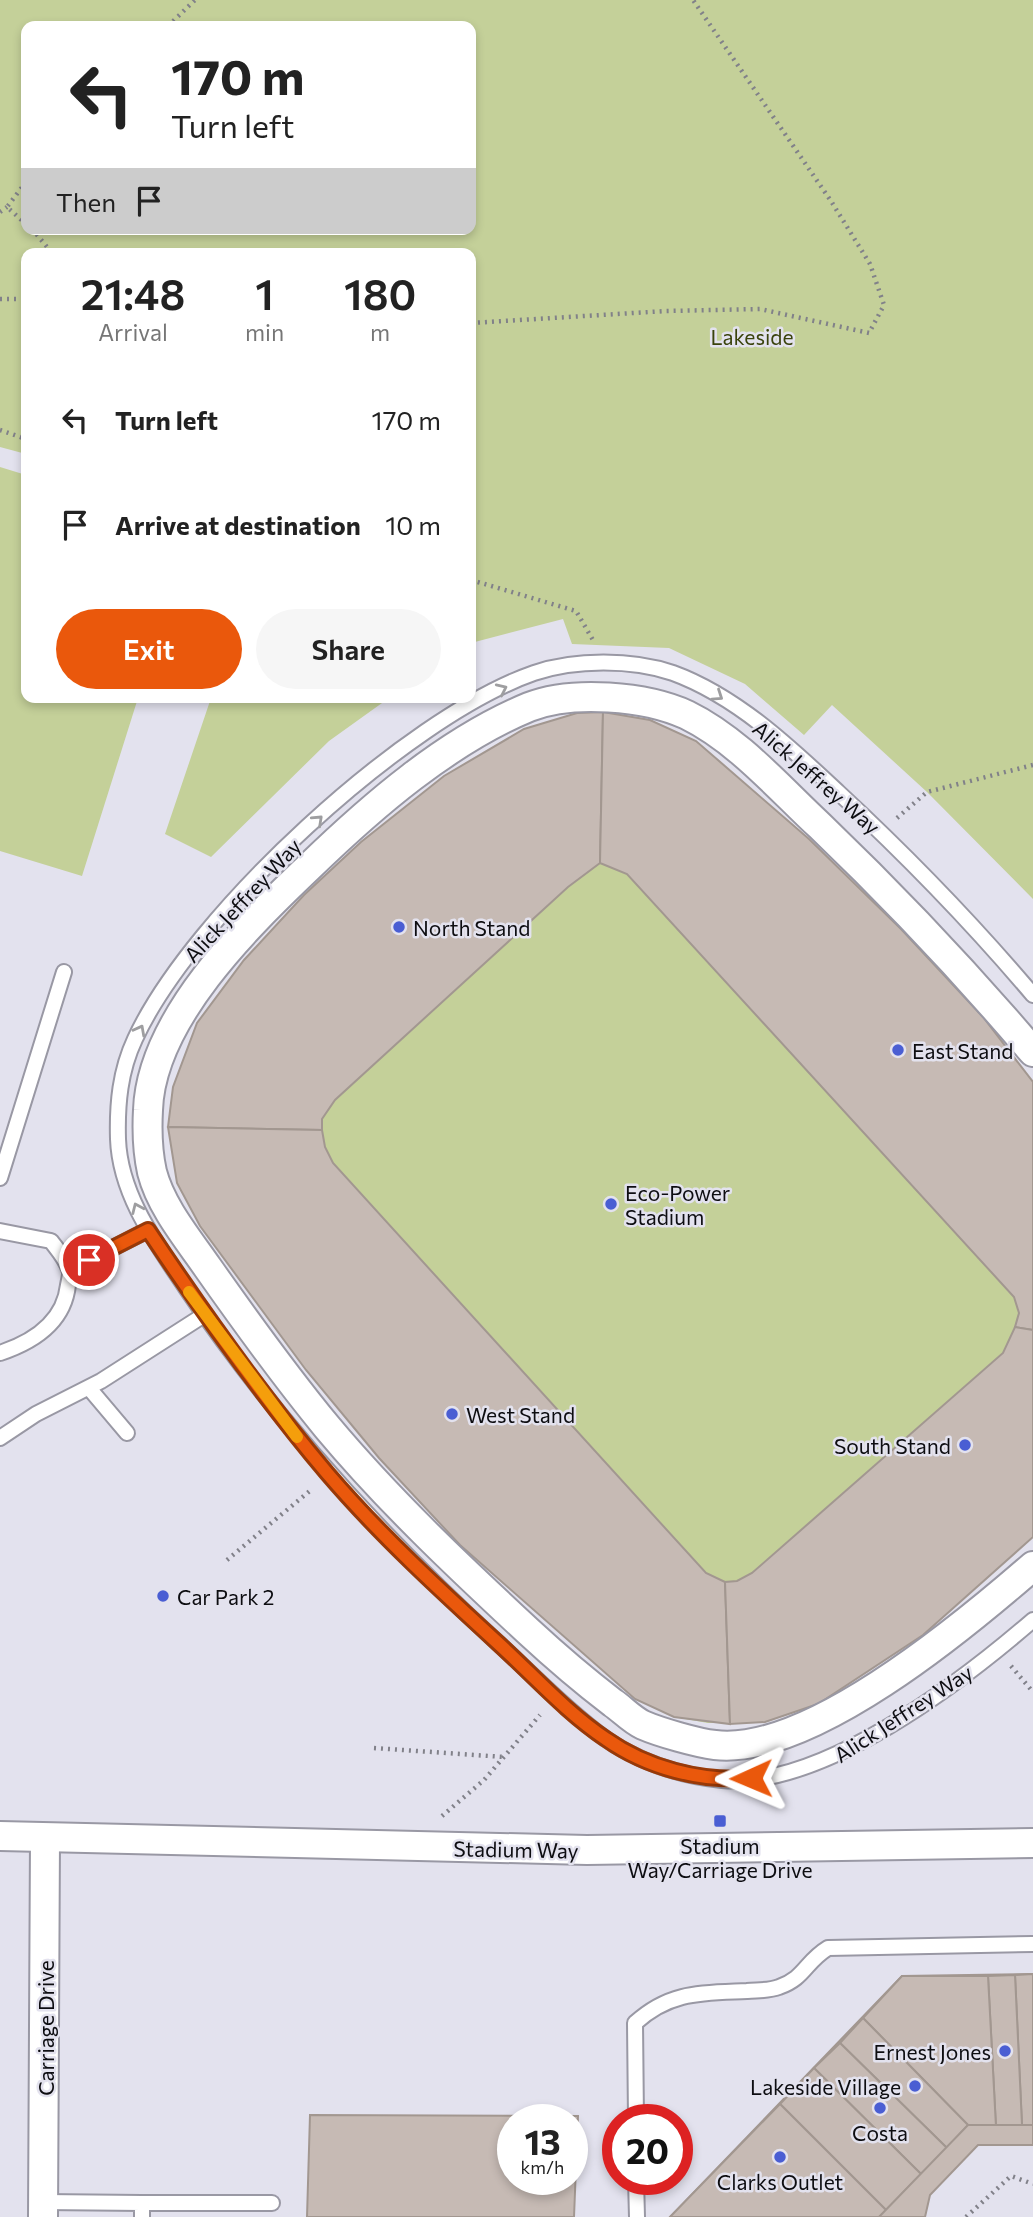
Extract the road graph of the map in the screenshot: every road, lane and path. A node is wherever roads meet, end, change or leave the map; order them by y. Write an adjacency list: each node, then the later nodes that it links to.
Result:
1 (195, 0): 3 (path)
2 (693, 0): 10 (path)
3 (174, 21)
4 (21, 188): 5 (path)
5 (7, 207): 6 (path); 7 (path)
6 (0, 212)
7 (21, 220)
8 (0, 299): 9 (path)
9 (21, 299)
10 (476, 323)
11 (0, 430): 12 (path)
12 (21, 437)
13 (476, 581): 14 (path)
14 (606, 662): 15 (lane, Alick Jeffrey Way, one-way to 14); 18 (lane, Alick Jeffrey Way, one-way to 18)
15 (476, 701)
16 (471, 703): 23 (lane, Alick Jeffrey Way, one-way to 16)
17 (1033, 765): 18 (path)
18 (881, 832): 20 (lane, Alick Jeffrey Way)
19 (64, 972): 22 (lane)
20 (1033, 995)
21 (1033, 1052): 33 (street)
22 (0, 1178)
23 (148, 1230): 25 (lane); 26 (lane, Alick Jeffrey Way)
24 (0, 1231): 25 (lane)
25 (70, 1270): 27 (lane)
26 (205, 1315): 28 (lane); 31 (lane, Alick Jeffrey Way)
27 (0, 1353)
28 (89, 1388): 29 (lane); 30 (lane)
29 (127, 1433)
30 (0, 1438)
31 (329, 1475): 32 (path); 35 (lane, Alick Jeffrey Way)
32 (227, 1560)
33 (1033, 1566)
34 (1033, 1619): 35 (lane, Alick Jeffrey Way)
35 (556, 1696): 37 (path)
36 (374, 1748): 37 (path)
37 (504, 1757): 41 (path)
38 (0, 1836): 39 (street, Stadium Way)
39 (45, 1839): 41 (street, Stadium Way); 47 (street, Carriage Drive)
40 (1033, 1843): 41 (street, Stadium Way)
41 (408, 1846)
42 (1033, 1944): 43 (lane)
43 (636, 2104)
44 (1033, 2184): 50 (path)
45 (636, 2195): 49 (lane)
46 (272, 2203): 48 (lane)
47 (43, 2209): 48 (lane)
48 (142, 2210)
49 (637, 2217)
50 (966, 2217)

